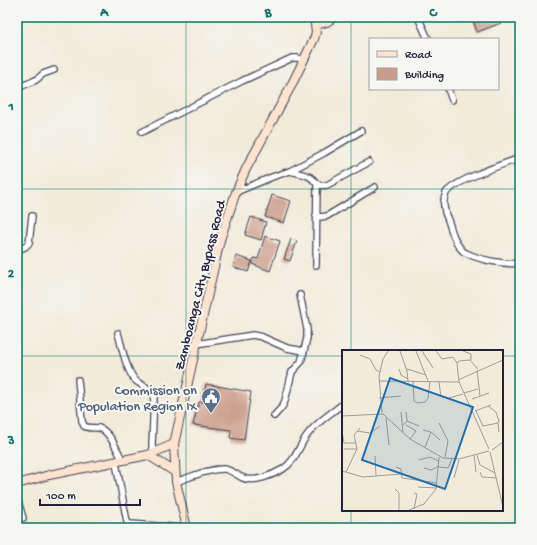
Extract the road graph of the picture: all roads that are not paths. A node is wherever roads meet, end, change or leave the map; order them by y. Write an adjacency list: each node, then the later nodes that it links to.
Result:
1 (334, 17): 3 (main road)
2 (418, 17): 4 (street)
3 (315, 21): 5 (main road, Zamboanga City Bypass Road)
4 (428, 38)
5 (302, 60): 11 (street); 17 (main road, Zamboanga City Bypass Road)
6 (54, 70): 7 (street)
7 (17, 88)
8 (448, 90): 9 (street)
9 (452, 100)
10 (361, 131): 14 (street)
11 (142, 132)
12 (520, 158): 21 (street)
13 (370, 162): 15 (street)
14 (290, 171): 15 (street); 17 (street)
15 (317, 184): 18 (street)
16 (375, 187): 18 (street)
17 (236, 192): 25 (main road, Zamboanga City Bypass Road)
18 (316, 215): 22 (street)
19 (32, 216): 20 (street)
20 (17, 250)
21 (520, 263)
22 (316, 265)
23 (300, 295): 26 (street)
24 (118, 333): 31 (street)
25 (196, 344): 26 (street); 30 (main road, Zamboanga City Bypass Road)
26 (304, 351): 29 (street)
27 (78, 380): 32 (street)
28 (342, 405): 34 (street)
29 (274, 416)
30 (174, 444): 31 (main road); 33 (main road, Zamboanga City Bypass Road)
31 (151, 454): 32 (main road); 33 (main road)
32 (119, 462): 35 (main road); 38 (street)
33 (174, 472): 34 (main road, Zamboanga City Bypass Road)
34 (176, 482): 38 (main road, Zamboanga City Bypass Road)
35 (17, 483)
36 (17, 498): 37 (street)
37 (23, 518)
38 (186, 528)

